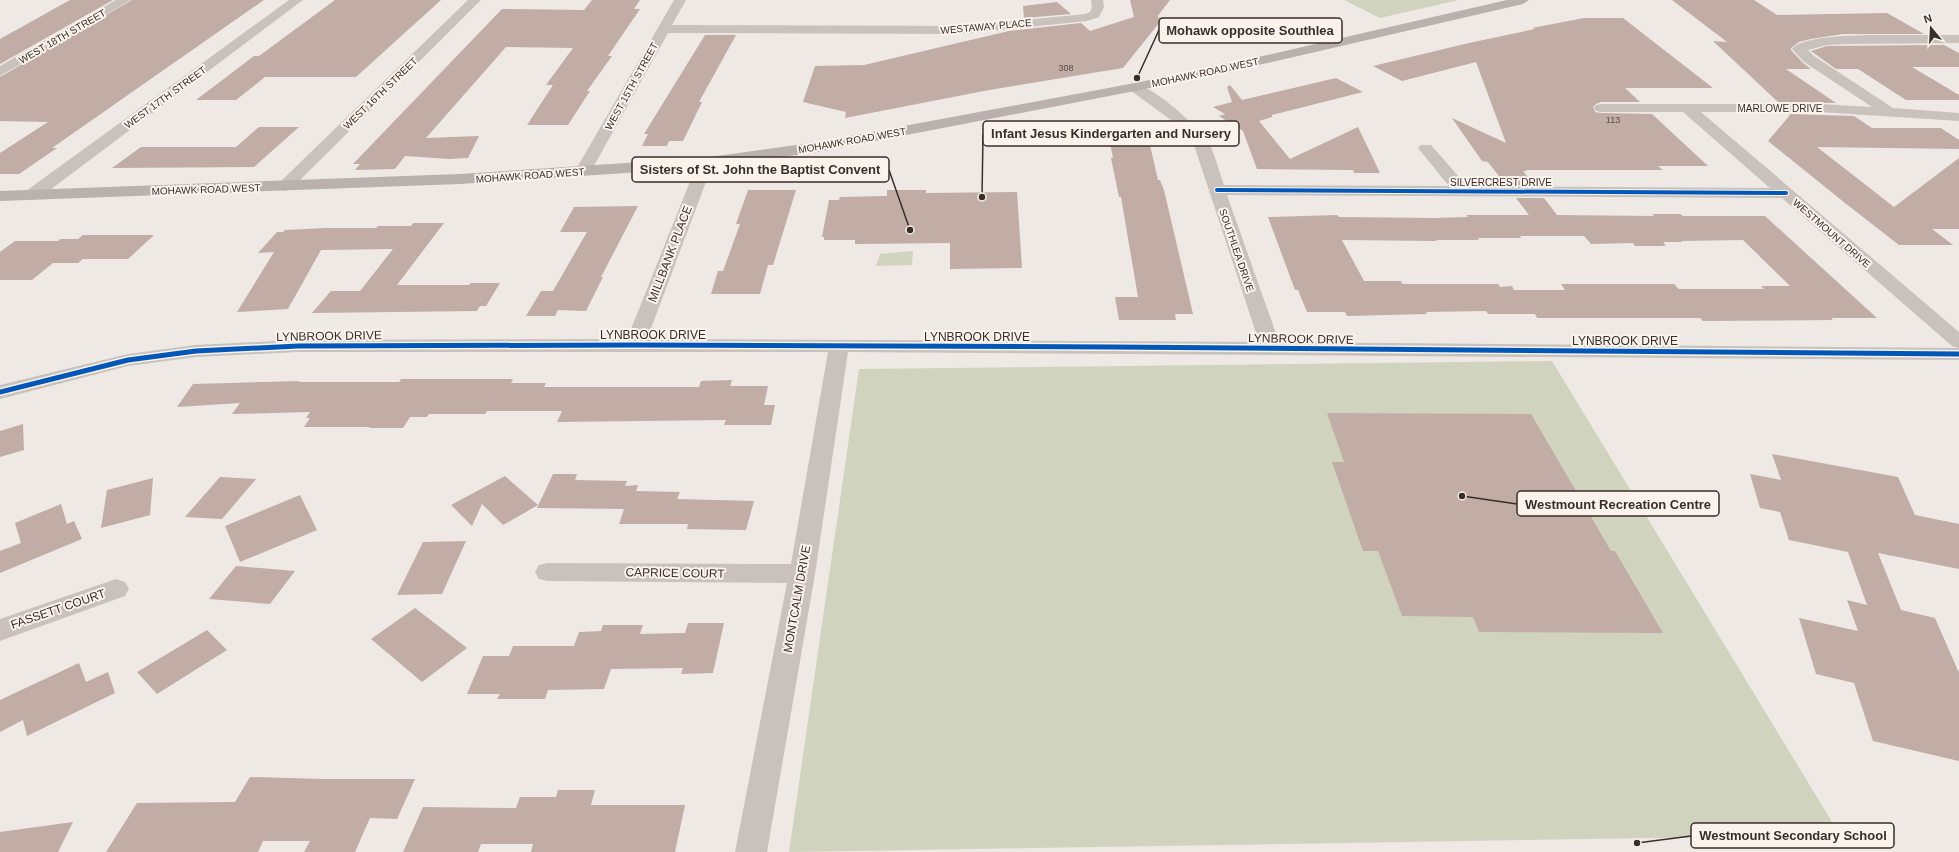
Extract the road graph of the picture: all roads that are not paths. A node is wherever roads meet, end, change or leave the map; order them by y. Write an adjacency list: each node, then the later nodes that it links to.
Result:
1 (125, 0): 11 (street, WEST 18TH STREET)
2 (297, 0): 24 (street, WEST 17TH STREET)
3 (475, 0): 20 (street, WEST 16TH STREET)
4 (680, 0): 8 (street, WEST 15TH STREET)
5 (1097, 0): 7 (street, WESTAWAY PLACE)
6 (1523, 0): 12 (main road, MOHAWK ROAD WEST)
7 (862, 29): 8 (street, WESTAWAY PLACE); 10 (street)
8 (663, 30): 19 (street, WEST 15TH STREET)
9 (1959, 39): 15 (street)
10 (859, 44)
11 (0, 72)
12 (1135, 87): 18 (main road, MOHAWK ROAD WEST); 21 (street, SOUTHLEA DRIVE)
13 (1601, 108): 14 (street, MARLOWE DRIVE)
14 (1687, 108): 15 (street, MARLOWE DRIVE); 23 (street, WESTMOUNT DRIVE)
15 (1890, 112): 16 (street, MARLOWE DRIVE)
16 (1959, 117)
17 (1426, 148): 22 (street)
18 (702, 162): 19 (main road, MOHAWK ROAD WEST); 27 (street, MILLBANK PLACE)
19 (583, 171): 20 (main road, MOHAWK ROAD WEST)
20 (285, 186): 24 (main road, MOHAWK ROAD WEST)
21 (1217, 190): 22 (street, SILVERCREST DRIVE); 29 (street, SOUTHLEA DRIVE)
22 (1462, 191): 23 (street, SILVERCREST DRIVE)
23 (1786, 193): 26 (street, WESTMOUNT DRIVE)
24 (32, 195): 25 (main road, MOHAWK ROAD WEST)
25 (0, 196)
26 (1959, 342)
27 (635, 345): 28 (street, LYNBROOK DRIVE); 31 (street, LYNBROOK DRIVE)
28 (839, 346): 29 (street, LYNBROOK DRIVE); 33 (street, MONTCALM DRIVE)
29 (1271, 349): 30 (street, LYNBROOK DRIVE)
30 (1959, 354)
31 (0, 392)
32 (548, 572): 33 (street, CAPRICE COURT)
33 (802, 574): 36 (street, MONTCALM DRIVE)
34 (116, 589): 35 (street, FASSETT COURT)
35 (0, 630)
36 (751, 852)

